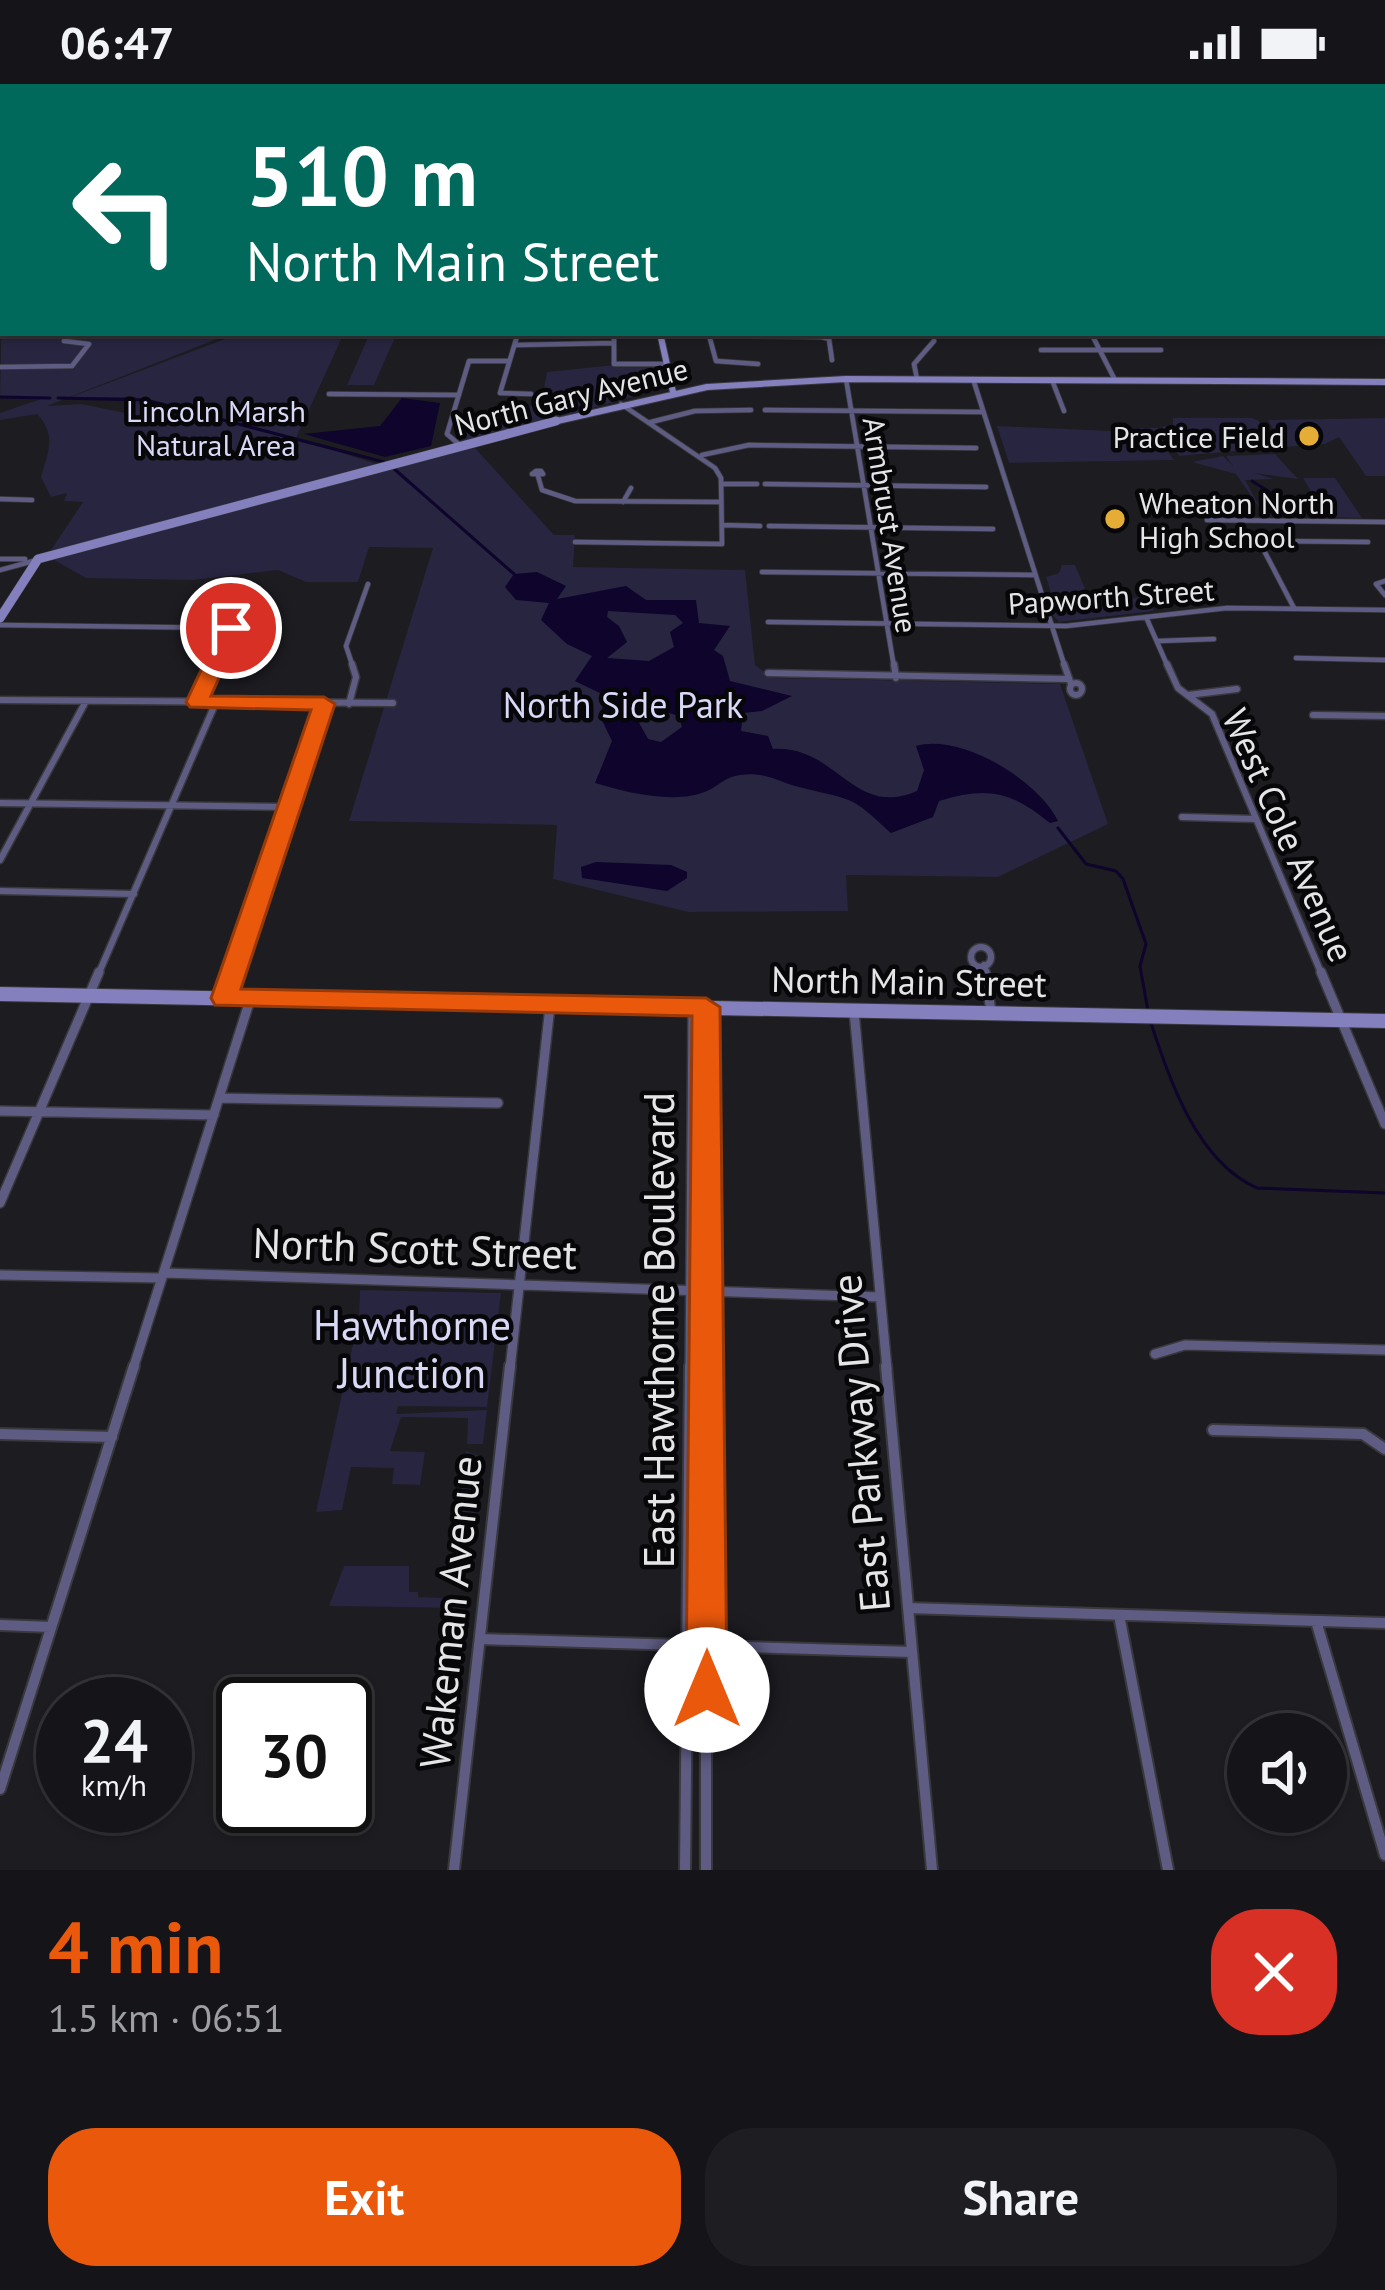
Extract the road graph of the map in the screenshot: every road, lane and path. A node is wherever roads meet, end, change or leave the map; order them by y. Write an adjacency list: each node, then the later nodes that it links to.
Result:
1 (518, 336): 10 (street)
2 (614, 336): 9 (street)
3 (660, 336): 16 (street)
4 (710, 336): 17 (street)
5 (790, 336): 14 (street)
6 (1092, 336): 12 (street)
7 (64, 341): 18 (street)
8 (934, 341): 20 (street)
9 (614, 343): 10 (street); 16 (street)
10 (516, 345): 15 (street)
11 (1041, 350): 12 (street)
12 (1099, 350): 13 (street); 23 (street)
13 (1161, 350)
14 (832, 360)
15 (508, 362): 27 (street); 28 (street)
16 (666, 363): 25 (street)
17 (758, 364)
18 (0, 367)
19 (846, 379): 20 (street, North Gary Avenue); 25 (street, North Gary Avenue); 32 (street, Armbrust Avenue)
20 (917, 379): 21 (street, North Gary Avenue)
21 (973, 380): 22 (street, North Gary Avenue); 34 (street)
22 (1052, 380): 23 (street, North Gary Avenue); 33 (street)
23 (1115, 380): 24 (street, North Gary Avenue)
24 (1385, 382)
25 (673, 392): 29 (street, North Gary Avenue)
26 (329, 394): 27 (street)
27 (459, 394): 37 (street)
28 (531, 394)
29 (621, 404): 35 (street); 37 (street, North Gary Avenue)
30 (751, 410): 35 (street)
31 (765, 410): 32 (street)
32 (851, 411): 34 (street); 36 (street, Armbrust Avenue)
33 (1064, 411)
34 (983, 412): 63 (street)
35 (650, 423): 39 (street)
36 (857, 446): 38 (street); 39 (street); 42 (street, Armbrust Avenue)
37 (462, 447): 59 (street, North Gary Avenue)
38 (976, 448)
39 (701, 455): 41 (street)
40 (538, 476): 47 (street)
41 (721, 484): 42 (street); 48 (street)
42 (863, 485): 43 (street); 53 (street, Armbrust Avenue)
43 (986, 487)
44 (631, 488): 47 (street)
45 (0, 500): 46 (street)
46 (32, 500)
47 (623, 502): 48 (street)
48 (721, 502): 52 (street)
49 (1207, 520): 50 (street)
50 (1321, 521): 51 (street); 56 (street)
51 (1385, 522)
52 (722, 525): 53 (street); 55 (street)
53 (870, 527): 54 (street); 62 (street, Armbrust Avenue)
54 (993, 529)
55 (575, 542)
56 (1333, 542): 57 (street); 67 (street)
57 (1368, 542)
58 (0, 559): 59 (street)
59 (38, 560): 60 (street, North Gary Avenue); 70 (street)
60 (0, 570)
61 (762, 572): 62 (street)
62 (878, 573): 63 (street); 72 (street, Armbrust Avenue)
63 (1034, 575): 73 (street)
64 (1385, 581): 66 (street)
65 (368, 584): 88 (street)
66 (1385, 595)
67 (1294, 608): 68 (street, Papworth Street); 69 (street, Papworth Street)
68 (1385, 610)
69 (1146, 617): 73 (street, Papworth Street); 75 (street, West Cole Avenue)
70 (0, 621): 84 (street)
71 (768, 622): 72 (street, Papworth Street)
72 (885, 624): 73 (street, Papworth Street); 79 (street, Armbrust Avenue)
73 (1050, 626): 79 (street)
74 (1214, 639): 75 (street)
75 (1158, 640): 81 (street, West Cole Avenue)
76 (1296, 658): 77 (street)
77 (1385, 659)
78 (768, 673): 79 (street)
79 (896, 678)
80 (1237, 689): 81 (street)
81 (1187, 695): 96 (street, West Cole Avenue)
82 (0, 700): 83 (street)
83 (86, 701): 84 (street); 92 (street)
84 (197, 702): 85 (street)
85 (216, 702): 87 (street); 93 (street)
86 (393, 703): 88 (street)
87 (324, 704): 88 (street); 94 (street)
88 (349, 704)
89 (1313, 715): 90 (street)
90 (1385, 716)
91 (0, 803): 92 (street)
92 (31, 803): 93 (street); 97 (street)
93 (172, 806): 94 (street); 99 (street)
94 (289, 808): 103 (street)
95 (1182, 818): 96 (street)
96 (1256, 819): 109 (street, West Cole Avenue)
97 (0, 860)
98 (0, 891): 99 (street)
99 (134, 894): 102 (street)
100 (984, 965): 108 (street)
101 (0, 994): 102 (street, North Main Street)
102 (90, 996): 103 (street, North Main Street); 114 (street)
103 (225, 998): 104 (street, North Main Street)
104 (251, 999): 105 (street, North Main Street); 111 (street)
105 (550, 1004): 106 (street, North Main Street); 120 (street, Wakeman Avenue)
106 (700, 1007): 107 (street, North Main Street); 121 (street, East Hawthorne Boulevard); 122 (street, East Hawthorne Boulevard)
107 (854, 1010): 108 (street, North Main Street); 123 (street, East Parkway Drive)
108 (992, 1012): 109 (street, North Main Street)
109 (1341, 1020): 110 (street, North Main Street); 116 (street, West Cole Avenue)
110 (1385, 1021)
111 (219, 1097): 112 (street); 115 (street)
112 (498, 1103)
113 (0, 1111): 114 (street)
114 (40, 1112): 115 (street); 117 (street)
115 (214, 1114): 119 (street)
116 (1385, 1124)
117 (0, 1203)
118 (0, 1275): 119 (street, North Scott Street)
119 (163, 1275): 120 (street, North Scott Street); 128 (street)
120 (519, 1284): 121 (street, North Scott Street); 136 (street, Wakeman Avenue)
121 (692, 1289): 122 (street, North Scott Street); 137 (street, East Hawthorne Boulevard)
122 (707, 1291): 123 (street, North Scott Street); 138 (street, East Hawthorne Boulevard)
123 (880, 1297): 130 (street, East Parkway Drive)
124 (1385, 1350): 125 (street)
125 (1155, 1354)
126 (1213, 1430): 129 (street)
127 (0, 1434): 128 (street)
128 (112, 1437): 135 (street)
129 (1385, 1448)
130 (908, 1609): 131 (street); 139 (street, East Parkway Drive)
131 (1119, 1615): 132 (street); 146 (street)
132 (1316, 1621): 133 (street); 141 (street)
133 (1385, 1622)
134 (0, 1625): 135 (street)
135 (51, 1627): 140 (street)
136 (480, 1639): 137 (street); 142 (street, Wakeman Avenue)
137 (688, 1645): 138 (street); 143 (street, East Hawthorne Boulevard)
138 (707, 1645): 139 (street); 144 (street, East Hawthorne Boulevard)
139 (913, 1652): 145 (street, East Parkway Drive)
140 (0, 1789)
141 (1385, 1855)
142 (454, 1870)
143 (685, 1870)
144 (706, 1870)
145 (932, 1870)
146 (1168, 1870)

